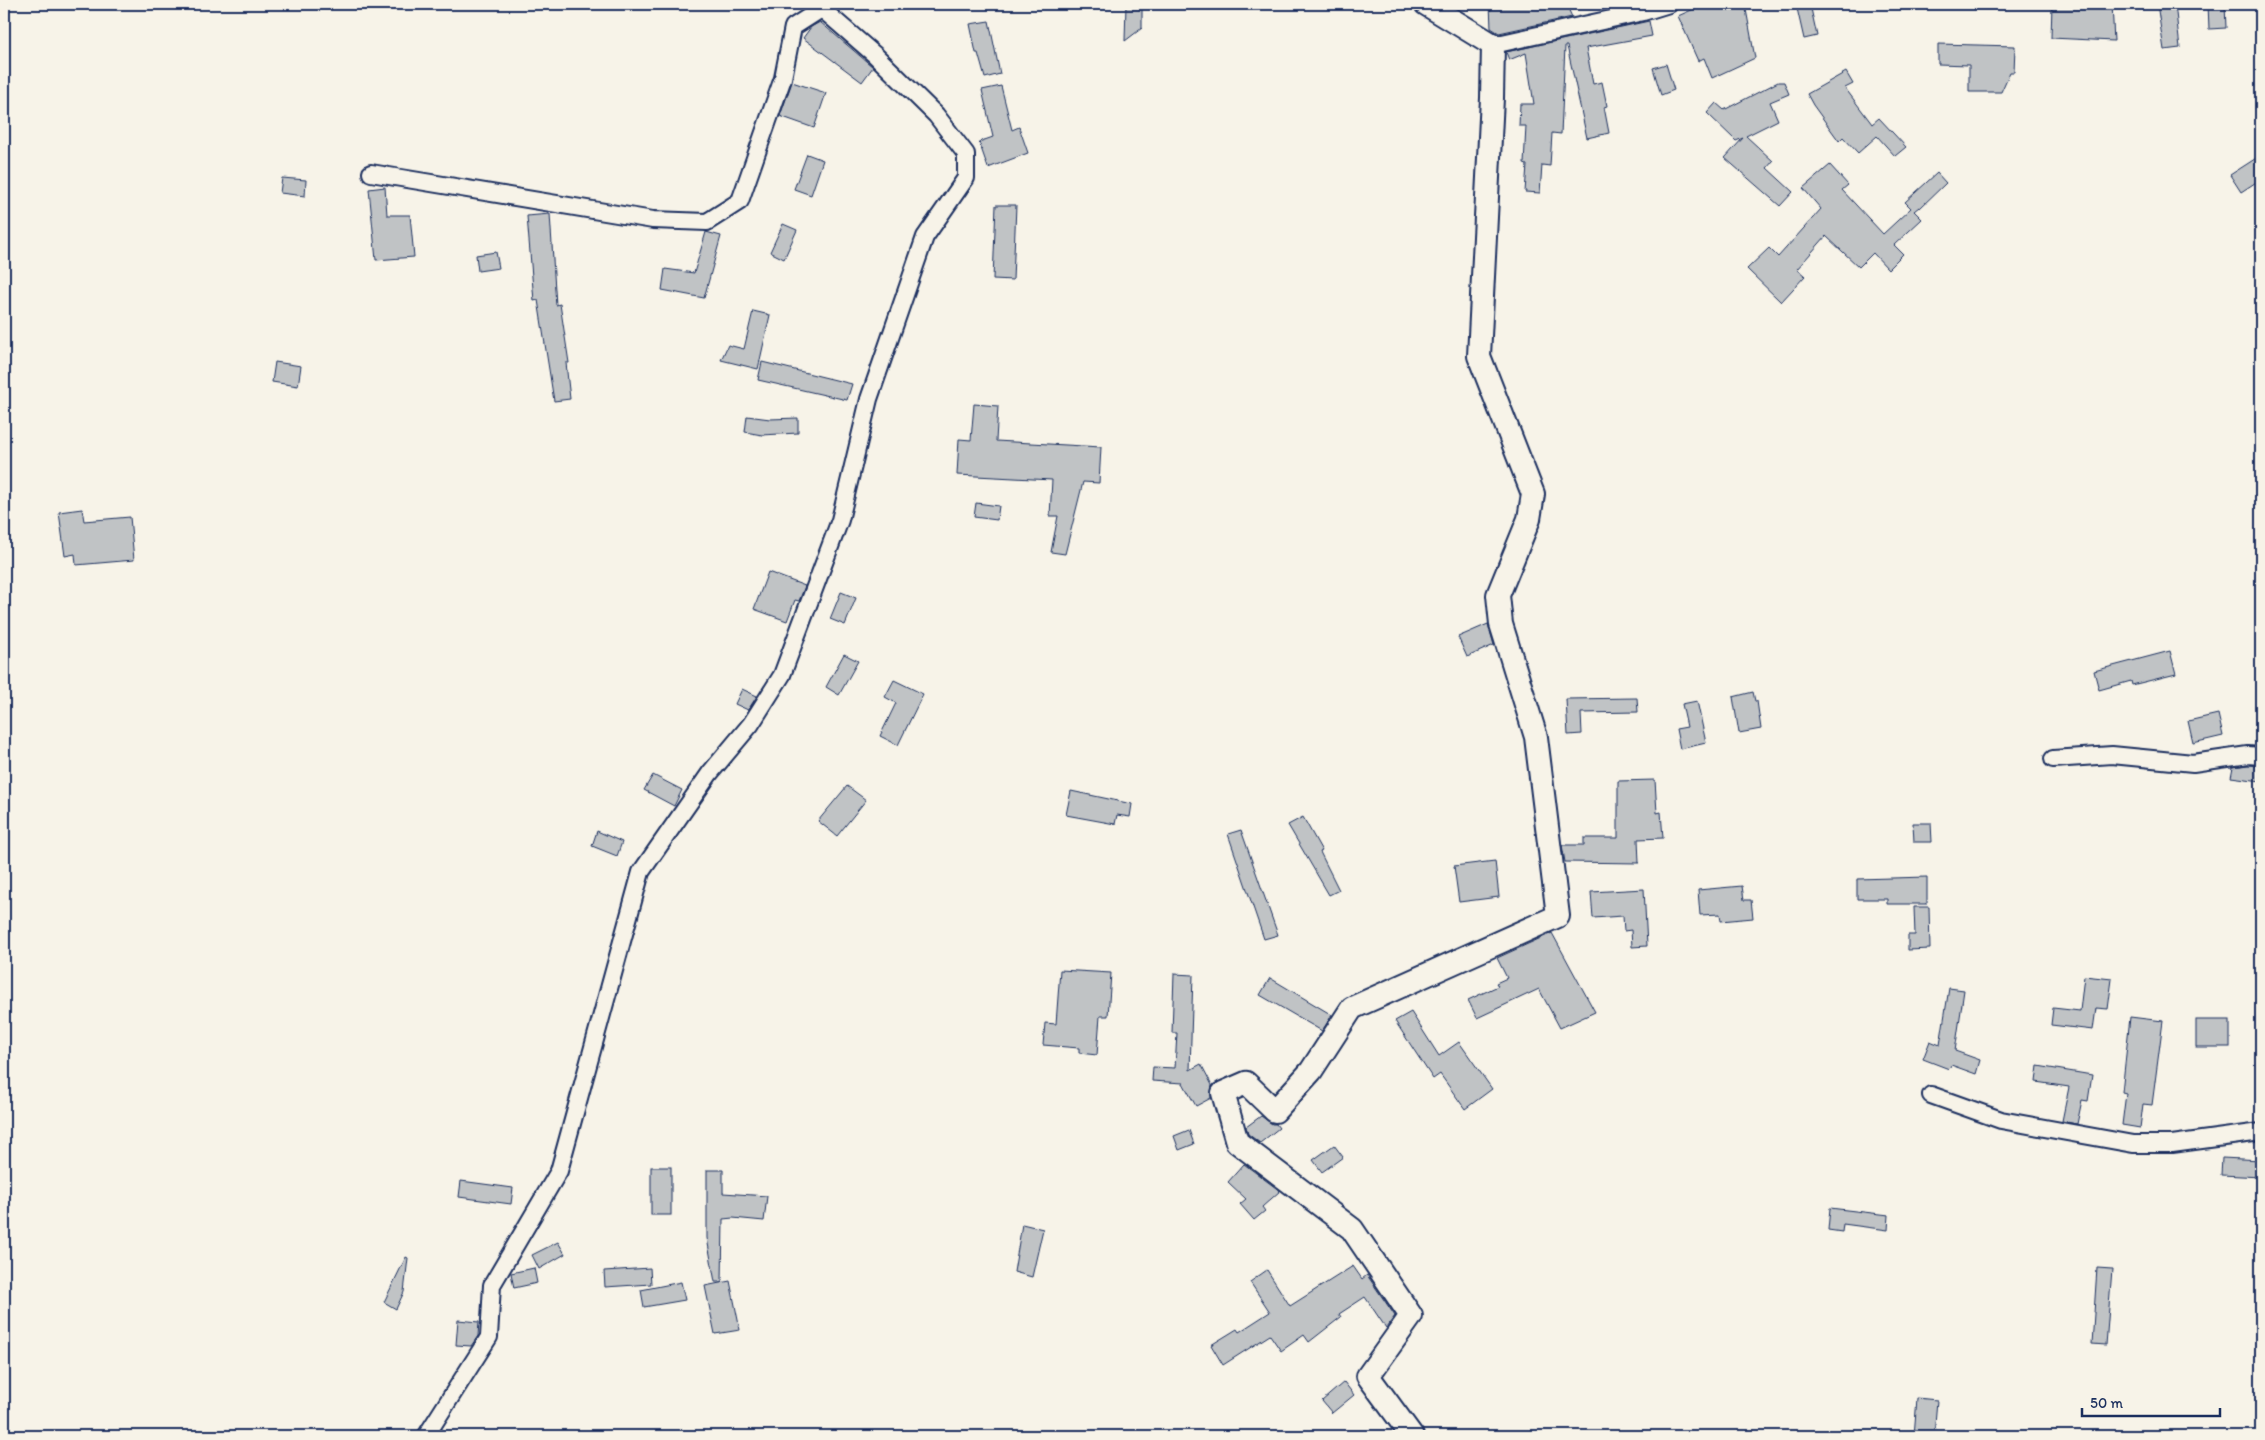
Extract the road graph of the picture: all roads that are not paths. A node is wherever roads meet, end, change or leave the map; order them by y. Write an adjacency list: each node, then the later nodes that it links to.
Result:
1 (1426, 4): 4 (street)
2 (1669, 4): 4 (street)
3 (825, 6): 5 (street); 10 (street)
4 (1493, 45): 11 (street)
5 (371, 173)
6 (2261, 756): 7 (street)
7 (2053, 758)
8 (1931, 1095): 9 (street)
9 (2261, 1132)
10 (426, 1436)
11 (1412, 1436)

